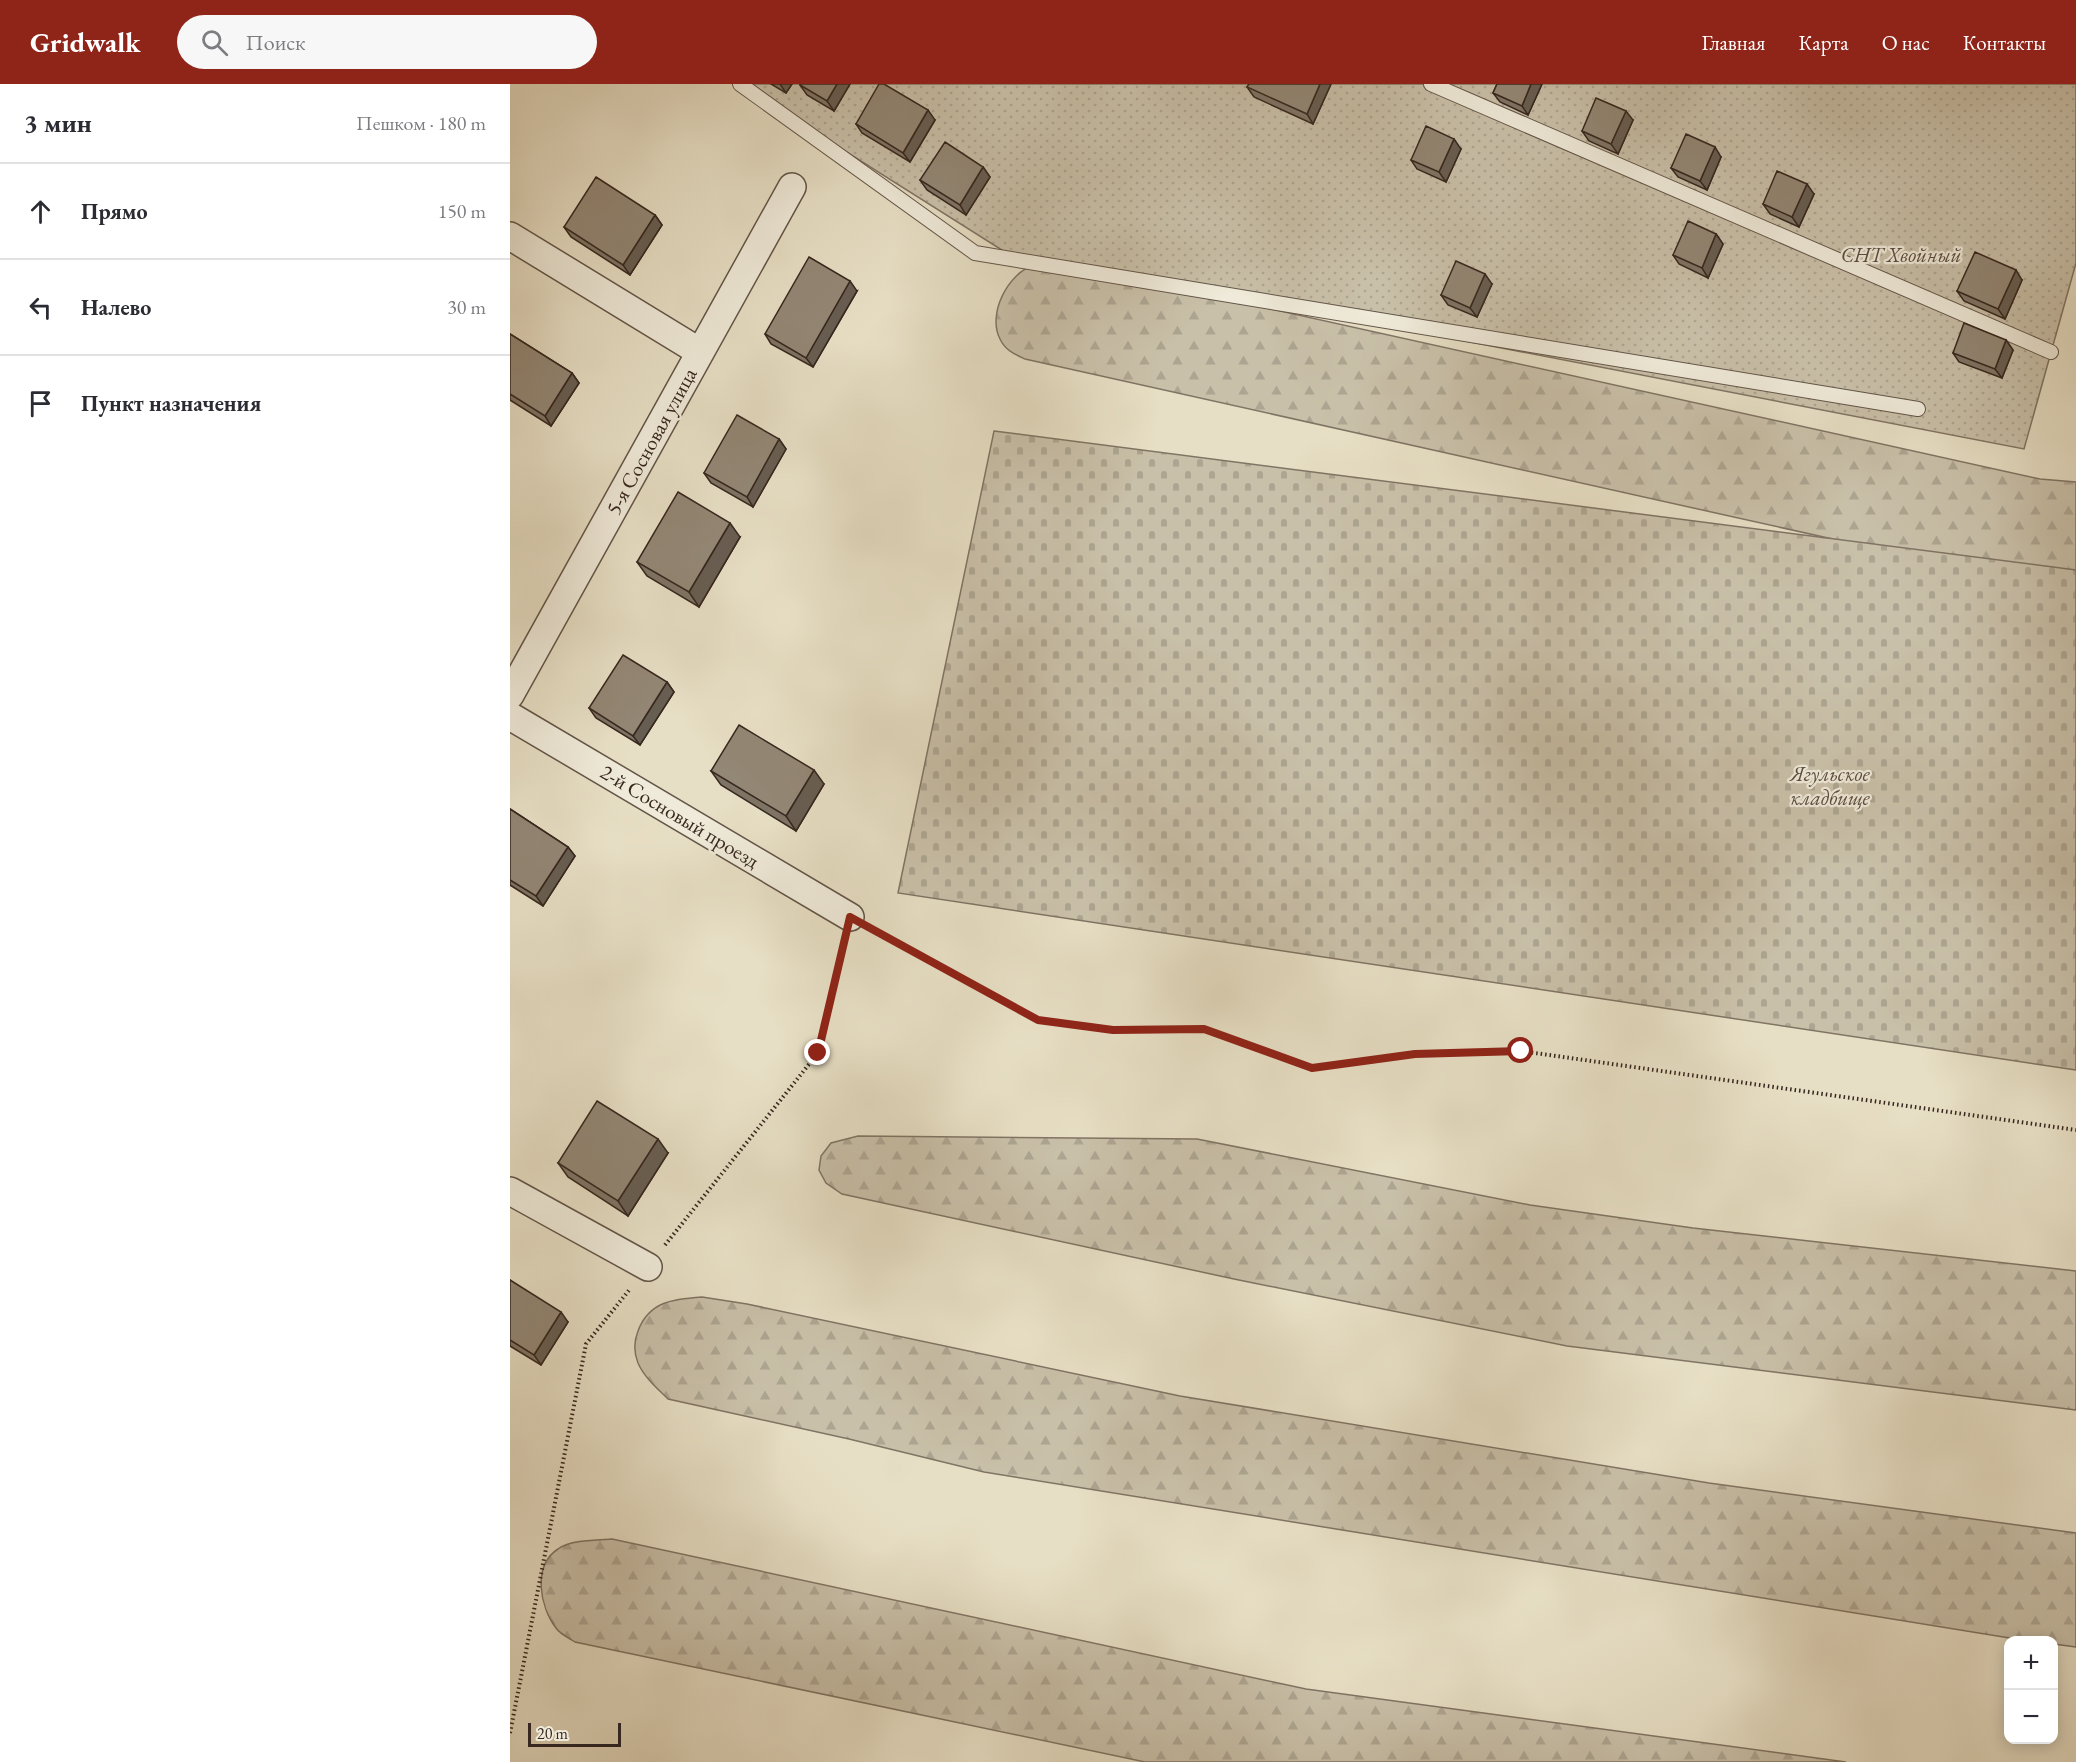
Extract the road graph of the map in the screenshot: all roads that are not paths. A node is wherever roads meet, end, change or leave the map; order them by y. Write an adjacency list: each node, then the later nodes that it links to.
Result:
1 (741, 84): 7 (lane)
2 (1431, 84): 6 (lane)
3 (792, 187): 5 (street, 5-я Сосновая улица)
4 (510, 236): 5 (street)
5 (700, 352): 8 (street, 5-я Сосновая улица)
6 (2051, 352)
7 (1918, 409)
8 (510, 695)
9 (510, 716): 10 (street, 2-й Сосновый проезд)
10 (850, 917)
11 (510, 1191): 12 (street)
12 (648, 1267)

